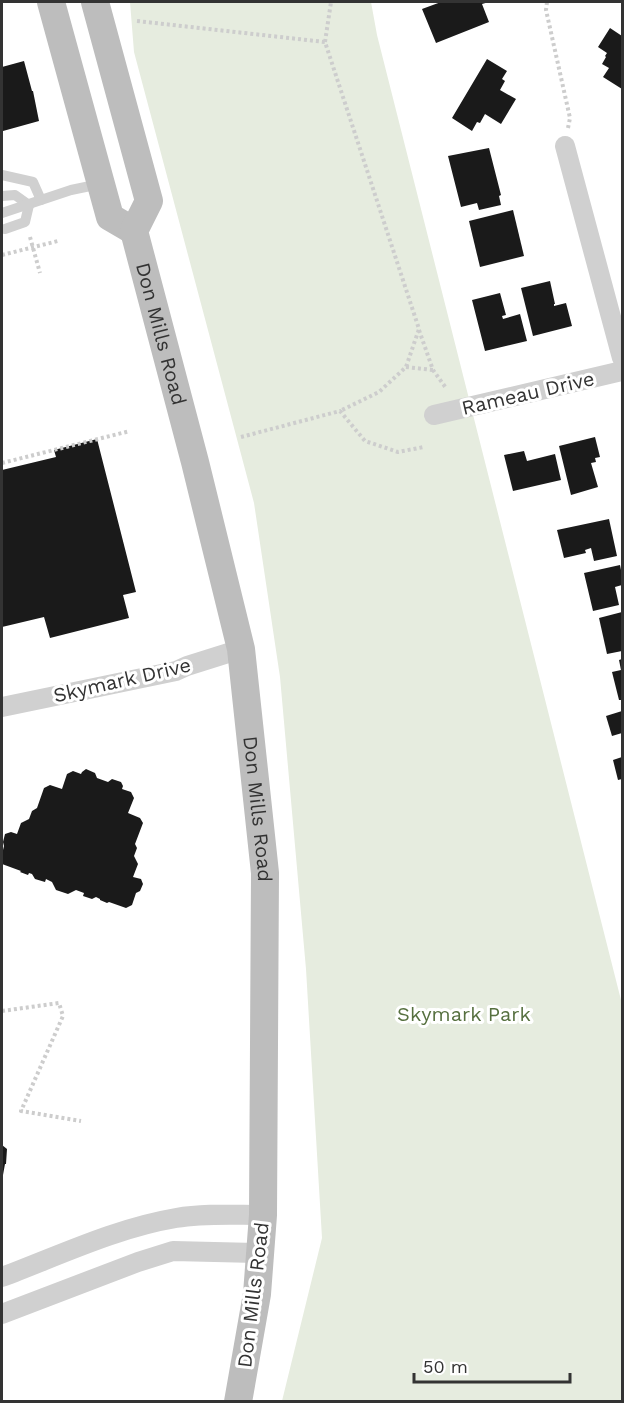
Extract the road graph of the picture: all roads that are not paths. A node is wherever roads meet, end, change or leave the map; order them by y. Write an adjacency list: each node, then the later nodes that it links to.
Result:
1 (51, 2): 5 (main road)
2 (95, 2): 11 (main road)
3 (565, 146): 12 (street)
4 (2, 175): 7 (lane)
5 (100, 183): 7 (lane); 11 (main road)
6 (2, 196): 8 (lane)
7 (41, 200): 8 (lane)
8 (29, 204): 9 (lane); 10 (lane)
9 (2, 213)
10 (4, 229)
11 (134, 231): 15 (main road, Don Mills Road)
12 (622, 358)
13 (622, 370): 14 (street, Rameau Drive)
14 (434, 415)
15 (241, 649): 16 (street, Skymark Drive); 17 (main road, Don Mills Road)
16 (2, 707)
17 (263, 1215): 18 (main road, Don Mills Road); 19 (street)
18 (260, 1253): 20 (street); 21 (main road, Don Mills Road)
19 (2, 1277)
20 (2, 1314)
21 (238, 1401)

